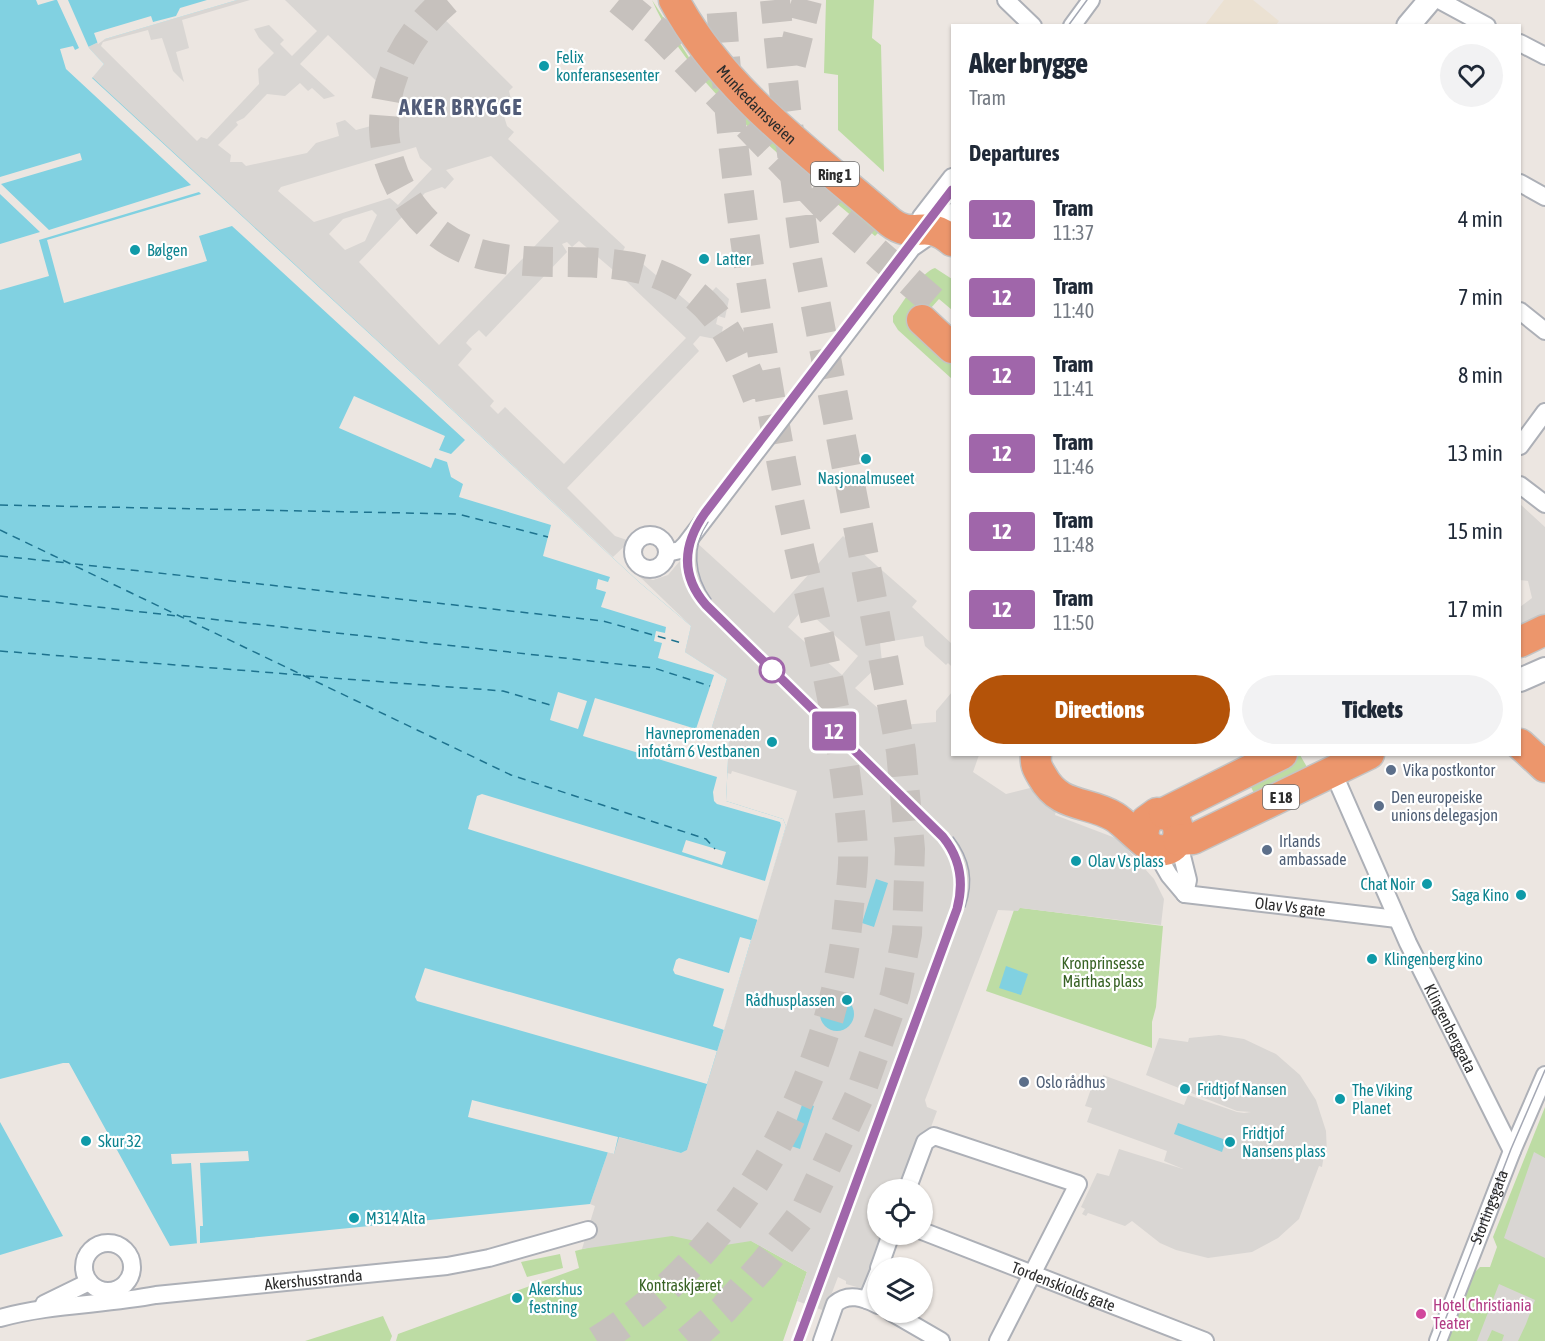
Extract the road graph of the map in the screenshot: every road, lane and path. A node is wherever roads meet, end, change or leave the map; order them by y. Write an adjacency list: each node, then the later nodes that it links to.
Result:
1 (674, 0): 15 (highway, Munkedamsveien / Ring 1)
2 (1006, 0): 6 (street)
3 (1091, 0): 7 (street)
4 (1430, 0): 8 (street)
5 (1439, 0): 9 (street)
6 (1031, 24)
7 (1073, 24)
8 (1410, 24)
9 (1483, 24)
10 (1521, 44): 11 (street)
11 (1545, 56)
12 (951, 178): 15 (street)
13 (1521, 184): 14 (street)
14 (1545, 197)
15 (933, 234): 16 (highway, Munkedamsveien / Ring 1); 25 (street)
16 (951, 260)
17 (1521, 312): 19 (street)
18 (937, 315): 20 (highway)
19 (1545, 331)
20 (951, 346)
21 (1545, 412): 22 (street)
22 (1521, 445)
23 (1521, 486): 24 (street)
24 (1545, 504)
25 (667, 553)
26 (1545, 630): 27 (highway)
27 (1521, 642)
28 (1545, 669): 29 (street)
29 (1521, 680)
30 (1521, 745): 34 (highway)
31 (1279, 756): 36 (highway, E 18)
32 (1365, 756): 35 (highway, E 18)
33 (1042, 762): 36 (highway)
34 (1545, 767)
35 (1333, 772): 36 (highway, E 18); 38 (street, Klingenberggata)
36 (1158, 832): 37 (street); 37 (street)
37 (1185, 894): 38 (street, Olav Vs gate)
38 (1397, 919): 40 (street, Klingenberggata)
39 (1545, 1075): 40 (street, Stortingsgata)
40 (1512, 1151): 54 (street, Stortingsgata)
41 (911, 1179): 44 (street)
42 (588, 1230): 47 (street, Akershusstranda)
43 (933, 1235): 44 (street, Tordenskiolds gate)
44 (1034, 1275): 52 (street); 53 (street, Tordenskiolds gate)
45 (89, 1282): 47 (street, Akershusstranda)
46 (867, 1300): 50 (street)
47 (36, 1308): 48 (street, Akershusstranda)
48 (0, 1318)
49 (910, 1323): 51 (street)
50 (822, 1341)
51 (941, 1341)
52 (998, 1341)
53 (1205, 1341)
54 (1438, 1341)

